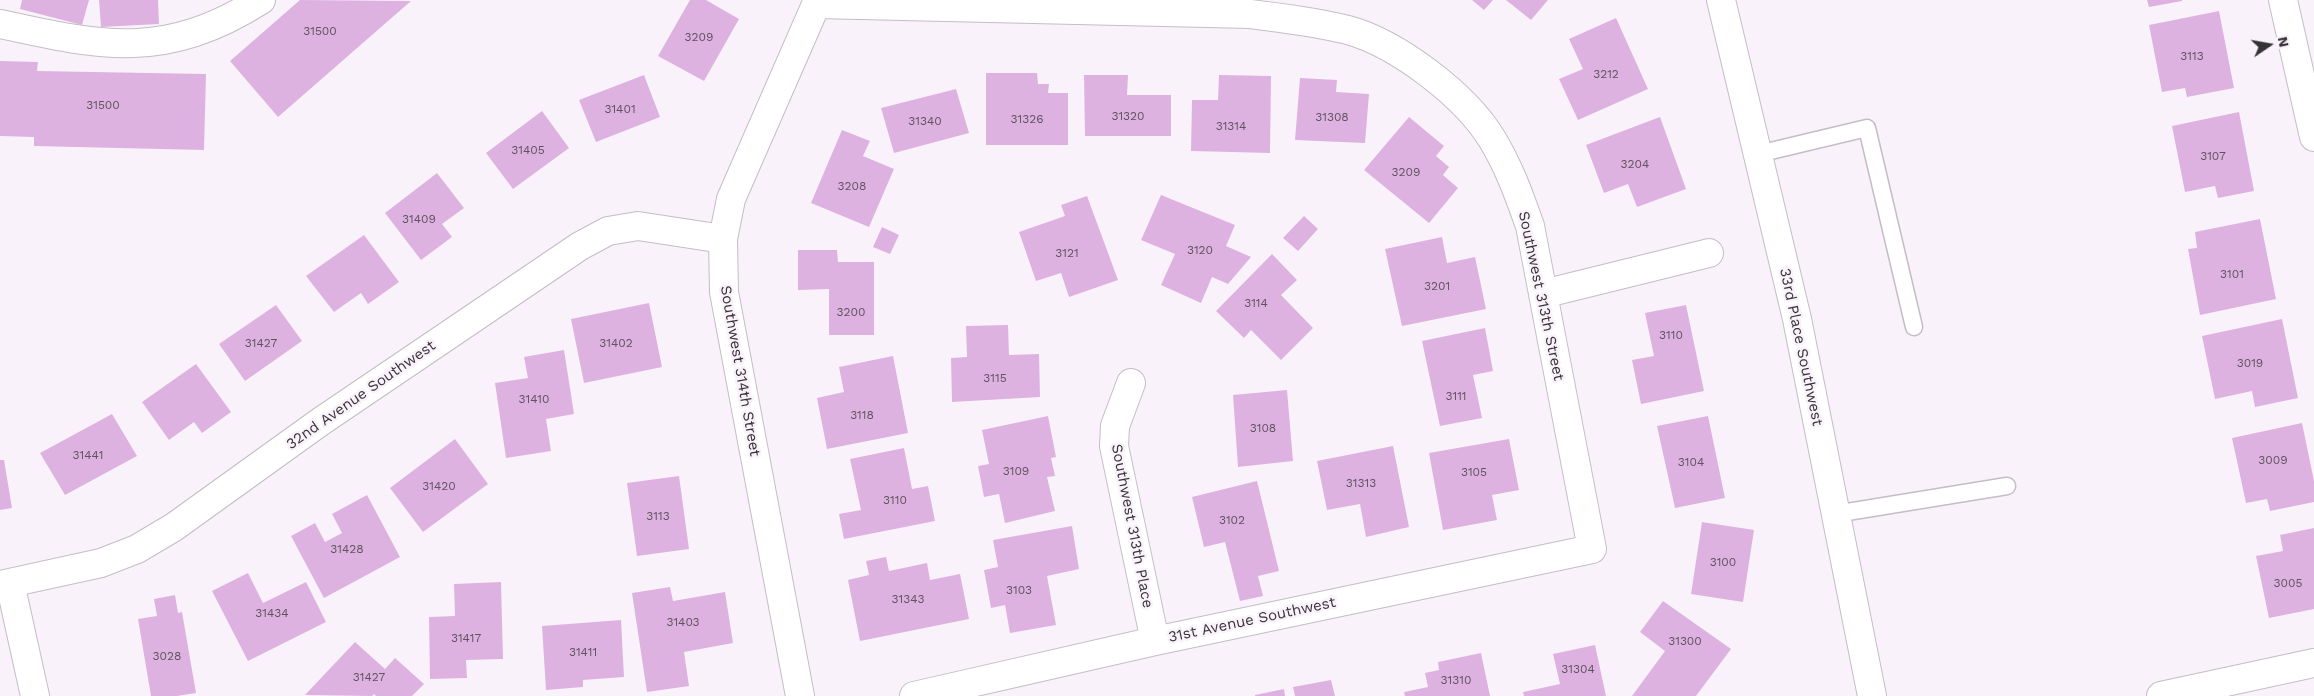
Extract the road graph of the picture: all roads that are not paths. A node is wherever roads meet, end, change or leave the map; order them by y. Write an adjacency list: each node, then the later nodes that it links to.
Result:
1 (262, 0): 5 (street)
2 (1721, 0): 7 (street, 33rd Place Southwest)
3 (2283, 0): 6 (street)
4 (817, 2): 8 (street, Southwest 314th Street); 10 (street, Southwest 313th Street)
5 (0, 24)
6 (2314, 137)
7 (1758, 154): 11 (lane); 14 (street, 33rd Place Southwest)
8 (723, 239): 16 (street, 32nd Avenue Southwest); 20 (street, Southwest 314th Street)
9 (1709, 253): 10 (street)
10 (1543, 294): 15 (street, Southwest 313th Street)
11 (1914, 328)
12 (1131, 384): 17 (street, Southwest 313th Place)
13 (2007, 486): 14 (lane)
14 (1835, 514): 22 (street, 33rd Place Southwest)
15 (1592, 549): 17 (street, 31st Avenue Southwest)
16 (5, 584): 19 (street)
17 (1155, 641): 21 (street, 31st Avenue Southwest)
18 (2314, 663): 23 (street)
19 (35, 696)
20 (800, 696)
21 (914, 696)
22 (1872, 696)
23 (2161, 696)

